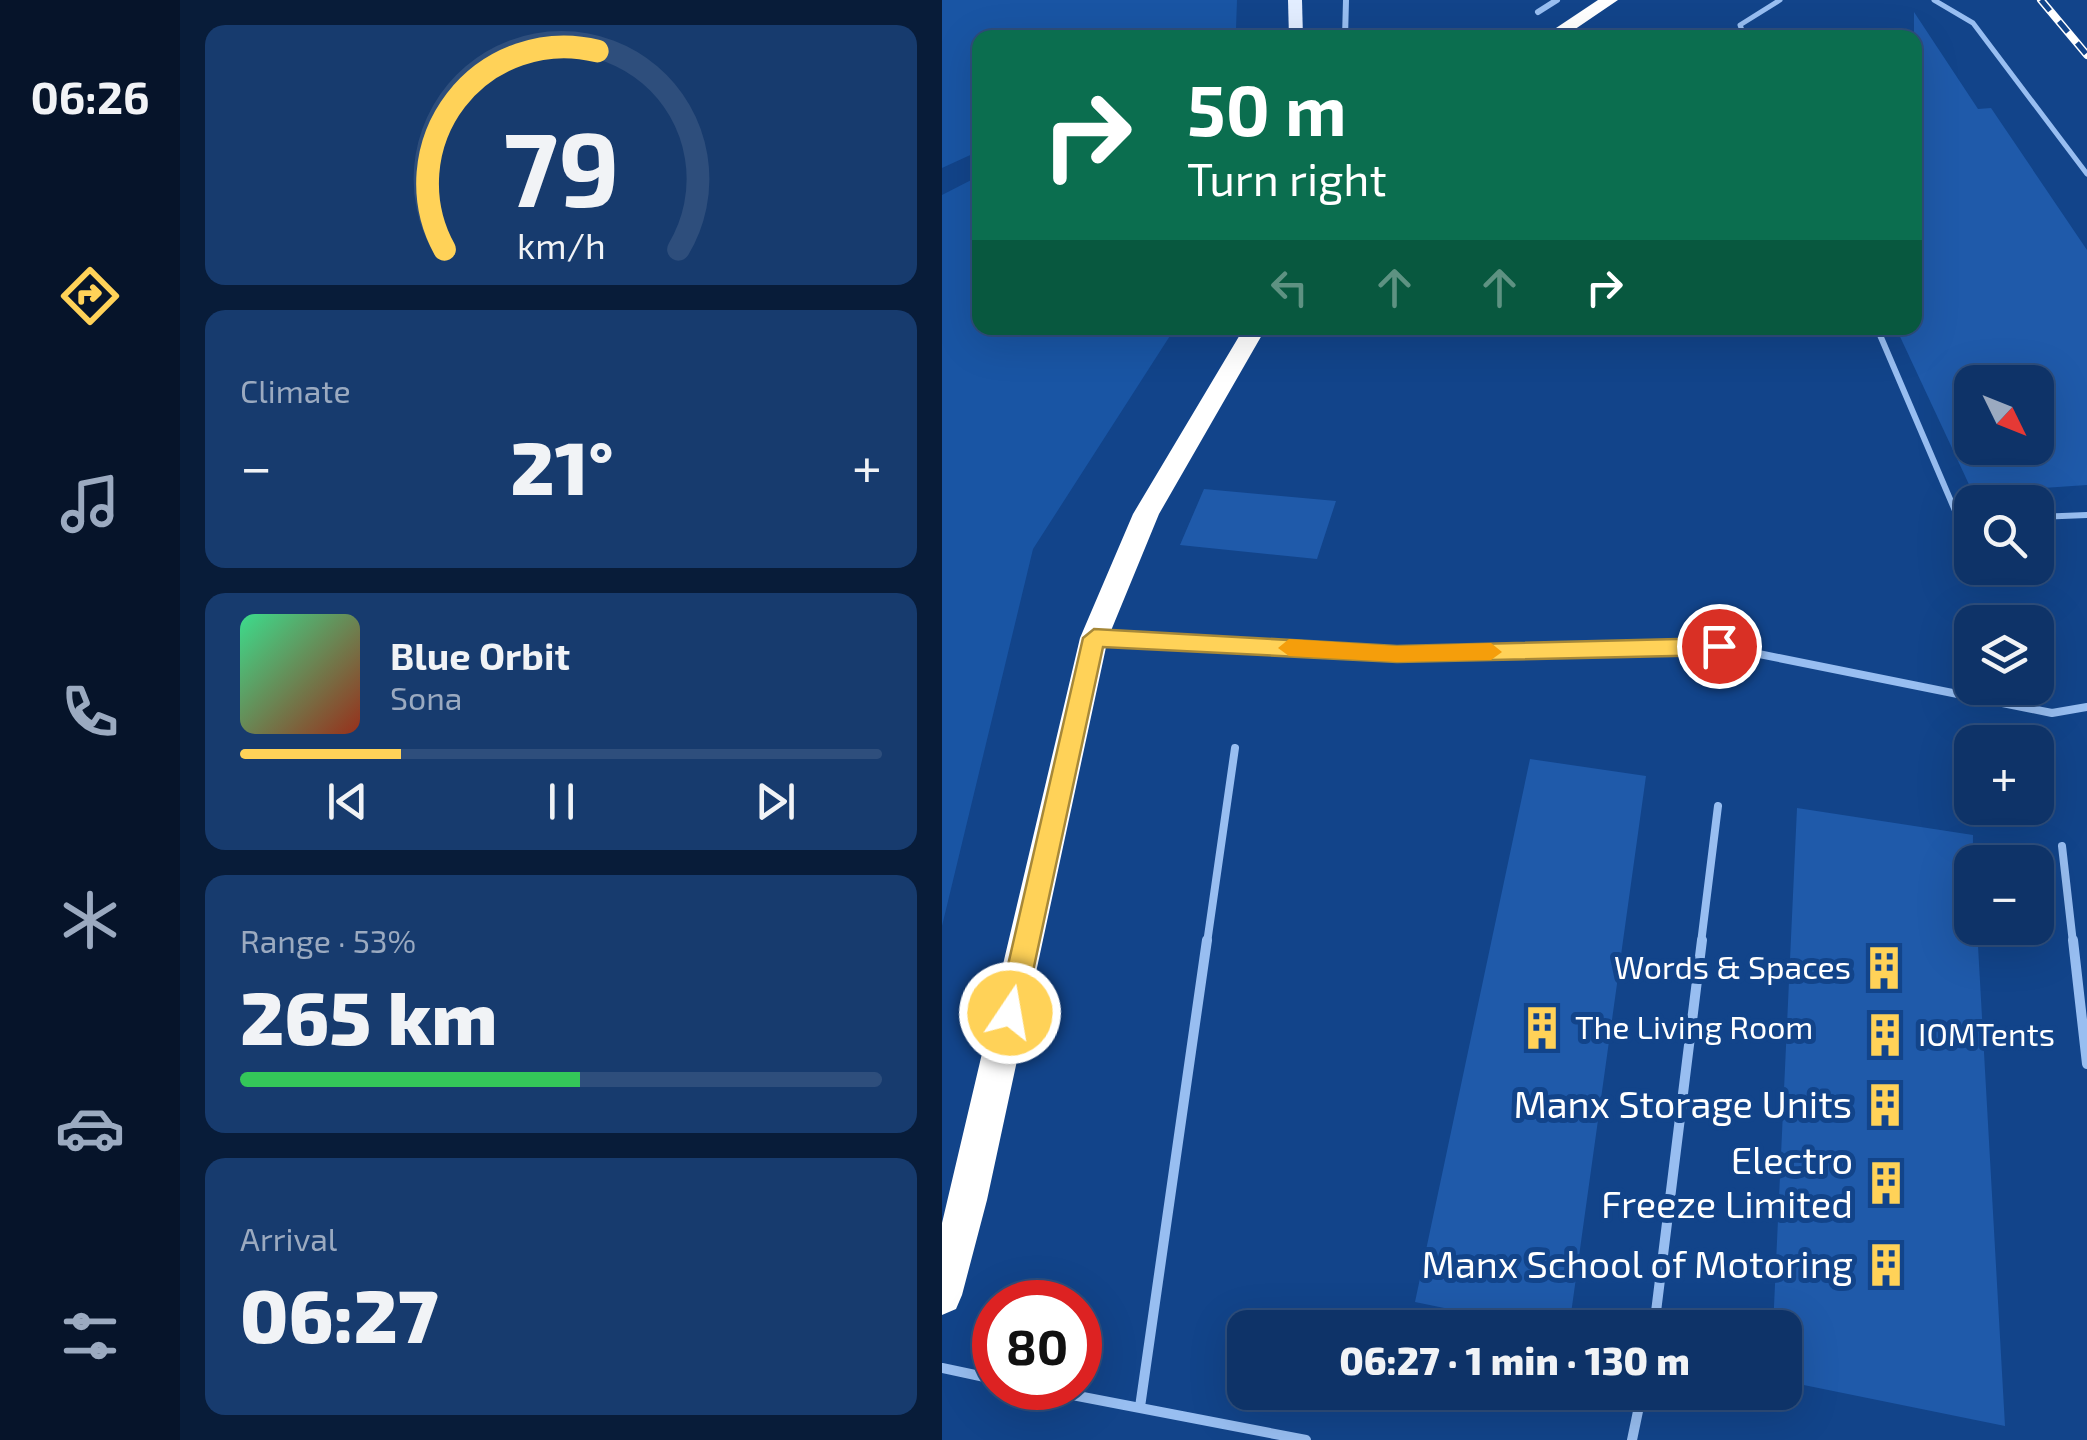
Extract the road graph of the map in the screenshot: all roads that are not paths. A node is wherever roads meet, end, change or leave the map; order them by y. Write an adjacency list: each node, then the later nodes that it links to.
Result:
1 (1294, 0): 8 (main road)
2 (1346, 0): 9 (street)
3 (1557, 0): 7 (street)
4 (1610, 0): 10 (highway)
5 (1780, 0): 11 (lane)
6 (1934, 0): 12 (lane)
7 (1538, 12)
8 (1296, 30)
9 (1346, 30)
10 (1562, 30)
11 (1742, 30)
12 (2086, 174)
13 (1251, 335): 18 (highway)
14 (1880, 335): 15 (lane)
15 (1954, 508)
16 (2086, 515): 17 (lane)
17 (2054, 516)
18 (1094, 638): 19 (lane); 24 (highway)
19 (2086, 707)
20 (1235, 748): 29 (lane)
21 (1718, 806): 25 (lane)
22 (2062, 846): 23 (lane)
23 (2086, 1064)
24 (942, 1295)
25 (1656, 1310)
26 (942, 1368): 27 (lane)
27 (972, 1374)
28 (1102, 1400): 29 (lane)
29 (1140, 1407): 31 (lane)
30 (1638, 1410): 32 (lane)
31 (1306, 1440)
32 (1632, 1440)

